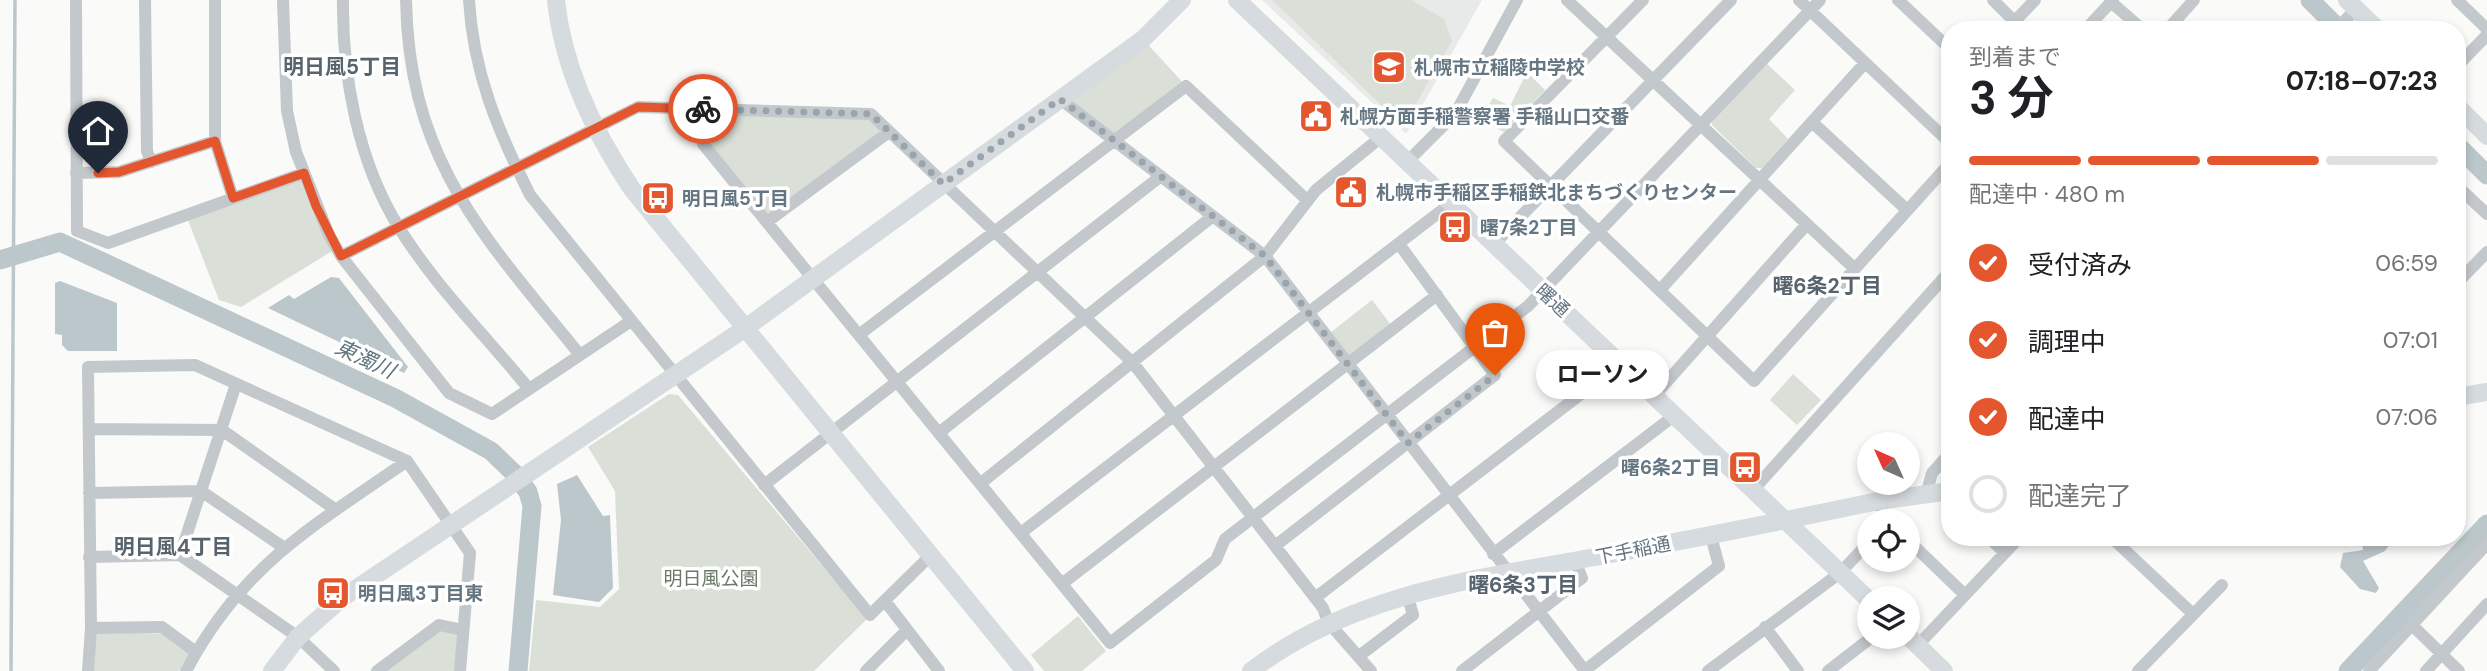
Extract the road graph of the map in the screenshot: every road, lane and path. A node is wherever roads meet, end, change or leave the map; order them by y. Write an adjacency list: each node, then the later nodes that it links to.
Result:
1 (76, 0): 51 (street)
2 (145, 0): 48 (street)
3 (215, 0): 47 (street)
4 (283, 0): 52 (street)
5 (343, 0): 68 (street)
6 (406, 0): 59 (street)
7 (469, 0): 50 (street)
8 (555, 0): 41 (street)
9 (1182, 0): 36 (street)
10 (1237, 0): 45 (street, 曙通)
11 (1517, 0): 49 (street)
12 (1567, 0): 31 (street)
13 (1643, 0): 31 (street)
14 (1731, 0): 35 (street)
15 (1798, 0): 23 (street)
16 (1819, 0): 23 (street)
17 (1898, 0): 32 (street)
18 (1993, 0): 24 (street)
19 (2035, 0): 25 (street)
20 (2194, 0): 28 (street)
21 (2456, 0): 29 (street)
22 (2112, 1): 26 (street); 27 (street)
23 (1810, 10): 34 (street); 40 (street)
24 (2015, 21)
25 (2022, 21)
26 (2093, 21)
27 (2133, 21)
28 (2175, 21)
29 (2487, 29)
30 (2487, 35): 33 (street)
31 (1607, 36): 35 (street); 57 (street)
32 (1941, 41)
33 (2466, 57)
34 (1865, 63): 39 (street); 43 (street)
35 (1653, 80): 40 (street); 57 (street)
36 (1060, 99): 46 (street); 56 (street)
37 (705, 109): 41 (street); 42 (street); 66 (street)
38 (2466, 115): 44 (street)
39 (1812, 122): 55 (street); 63 (street)
40 (1701, 124): 55 (street); 70 (street)
41 (595, 129): 50 (street); 87 (street)
42 (890, 132): 56 (street); 66 (street)
43 (1941, 135)
44 (2487, 136)
45 (1380, 138): 49 (street, 曙通); 61 (street)
46 (1114, 140): 54 (street); 61 (street); 69 (street)
47 (215, 141): 48 (street); 60 (street)
48 (151, 162): 51 (street)
49 (1406, 163): 62 (street, 曙通)
50 (516, 168): 59 (street); 86 (street)
51 (76, 173): 60 (street)
52 (304, 173): 60 (street); 74 (street)
53 (1941, 173): 63 (street)
54 (1161, 176): 65 (street); 77 (street)
55 (1760, 180): 67 (street); 81 (street)
56 (943, 184): 69 (street); 79 (street)
57 (1550, 186): 70 (street); 72 (street)
58 (2466, 194): 64 (street)
59 (457, 197): 68 (street); 91 (street)
60 (233, 198)
61 (1308, 201): 75 (street)
62 (1450, 204): 71 (street); 72 (street, 曙通)
63 (1907, 210): 76 (street)
64 (2487, 214)
65 (1213, 216): 75 (street); 85 (street)
66 (767, 222): 79 (street)
67 (1807, 223): 76 (street); 89 (street)
68 (398, 227): 74 (street); 98 (street)
69 (993, 231): 77 (street); 88 (street)
70 (1598, 233): 81 (street); 82 (street)
71 (1399, 243): 83 (street); 84 (street)
72 (1493, 245): 82 (street, 曙通)
73 (2487, 252): 78 (street)
74 (341, 256): 98 (street)
75 (1265, 256): 84 (street); 92 (street)
76 (1855, 269): 89 (street)
77 (1038, 273): 85 (street); 96 (street)
78 (2466, 274)
79 (814, 278): 87 (street); 88 (street)
80 (1941, 281): 115 (street)
81 (1660, 290): 89 (street)
82 (1542, 291): 90 (street); 93 (street, 曙通)
83 (1437, 295): 90 (street); 94 (street)
84 (1309, 313): 94 (street); 103 (street)
85 (1085, 318): 92 (street); 107 (street)
86 (631, 321): 91 (street); 95 (street)
87 (744, 329): 95 (street); 108 (street)
88 (860, 334): 96 (street)
89 (1707, 336): 100 (street)
90 (1475, 347): 104 (street); 109 (street)
91 (580, 355): 98 (street)
92 (1132, 363): 103 (street); 113 (street)
93 (1620, 364): 100 (street, 曙通); 120 (street)
94 (1348, 365): 104 (street); 112 (street)
95 (675, 375): 114 (street); 126 (street)
96 (899, 382): 107 (street); 108 (street)
97 (236, 384): 105 (street); 106 (street); 110 (street)
98 (529, 389)
99 (2487, 392): 101 (street)
100 (1654, 396): 102 (street, 曙通)
101 (2466, 396)
102 (1675, 415): 115 (street, 曙通); 137 (street)
103 (1173, 416): 112 (street); 127 (street)
104 (1387, 416): 109 (street); 124 (street)
105 (89, 429): 106 (street); 117 (street)
106 (222, 430): 116 (street); 123 (street)
107 (940, 432): 113 (street)
108 (829, 435): 114 (street); 139 (street)
109 (1408, 443): 120 (street); 130 (street)
110 (407, 461): 123 (street); 126 (street)
111 (1941, 463): 119 (street)
112 (1213, 466): 124 (street); 145 (street)
113 (981, 483): 127 (street)
114 (764, 485): 152 (street)
115 (1754, 489): 125 (street, 曙通)
116 (201, 491): 117 (street); 134 (street); 138 (street)
117 (89, 493): 141 (street)
118 (1941, 493): 119 (street, 下手稲通)
119 (1926, 495): 121 (street, 下手稲通)
120 (1449, 496): 137 (street); 151 (street)
121 (1878, 501): 122 (street); 125 (street, 下手稲通)
122 (1882, 509)
123 (336, 510): 134 (street)
124 (1253, 518): 130 (street); 145 (street)
125 (1785, 520): 128 (street, 下手稲通); 144 (street, 曙通)
126 (451, 524): 160 (street); 163 (street)
127 (1022, 532): 145 (street)
128 (1711, 536): 142 (street, 下手稲通); 181 (street)
129 (2487, 544): 157 (street)
130 (1275, 546): 151 (street)
131 (1998, 546): 136 (street)
132 (2012, 546): 136 (street)
133 (2121, 546): 155 (street)
134 (283, 547): 148 (street)
135 (1920, 552): 150 (street)
136 (2005, 553): 150 (street)
137 (1493, 554): 143 (street)
138 (180, 555): 141 (street); 148 (street)
139 (930, 555): 152 (street); 177 (street)
140 (1857, 555): 144 (street)
141 (89, 557): 159 (street)
142 (1575, 561): 143 (street, 下手稲通); 154 (street)
143 (1507, 573): 149 (street, 下手稲通); 154 (street)
144 (1840, 573): 147 (street, 曙通); 158 (street)
145 (1063, 583)
146 (2222, 585): 155 (street)
147 (1857, 589)
148 (236, 594): 163 (street); 166 (street)
149 (1407, 594): 156 (street, 下手稲通); 168 (street)
150 (1965, 595): 162 (street)
151 (1315, 598): 156 (street)
152 (885, 601): 161 (street)
153 (2487, 604): 167 (street)
154 (1539, 612): 180 (street); 181 (street)
155 (2193, 614): 186 (street)
156 (1328, 622): 168 (street); 178 (street, 下手稲通)
157 (2412, 625): 167 (street); 187 (street)
158 (1765, 627): 182 (street); 183 (street)
159 (91, 628): 166 (street); 169 (street)
160 (463, 630): 173 (street); 174 (street)
161 (908, 630): 175 (street); 176 (street)
162 (1920, 634)
163 (298, 637): 171 (street); 172 (street)
164 (1920, 648): 185 (street)
165 (1857, 649): 184 (street)
166 (196, 652): 170 (street)
167 (2442, 654): 188 (street); 189 (street)
168 (1359, 656): 179 (street)
169 (88, 671)
170 (186, 671)
171 (272, 671)
172 (334, 671)
173 (377, 671)
174 (460, 671)
175 (866, 671)
176 (939, 671)
177 (1025, 671)
178 (1251, 671)
179 (1371, 671)
180 (1462, 671)
181 (1585, 671)
182 (1708, 671)
183 (1798, 671)
184 (1828, 671)
185 (1944, 671)
186 (2138, 671)
187 (2368, 671)
188 (2426, 671)
189 (2459, 671)

